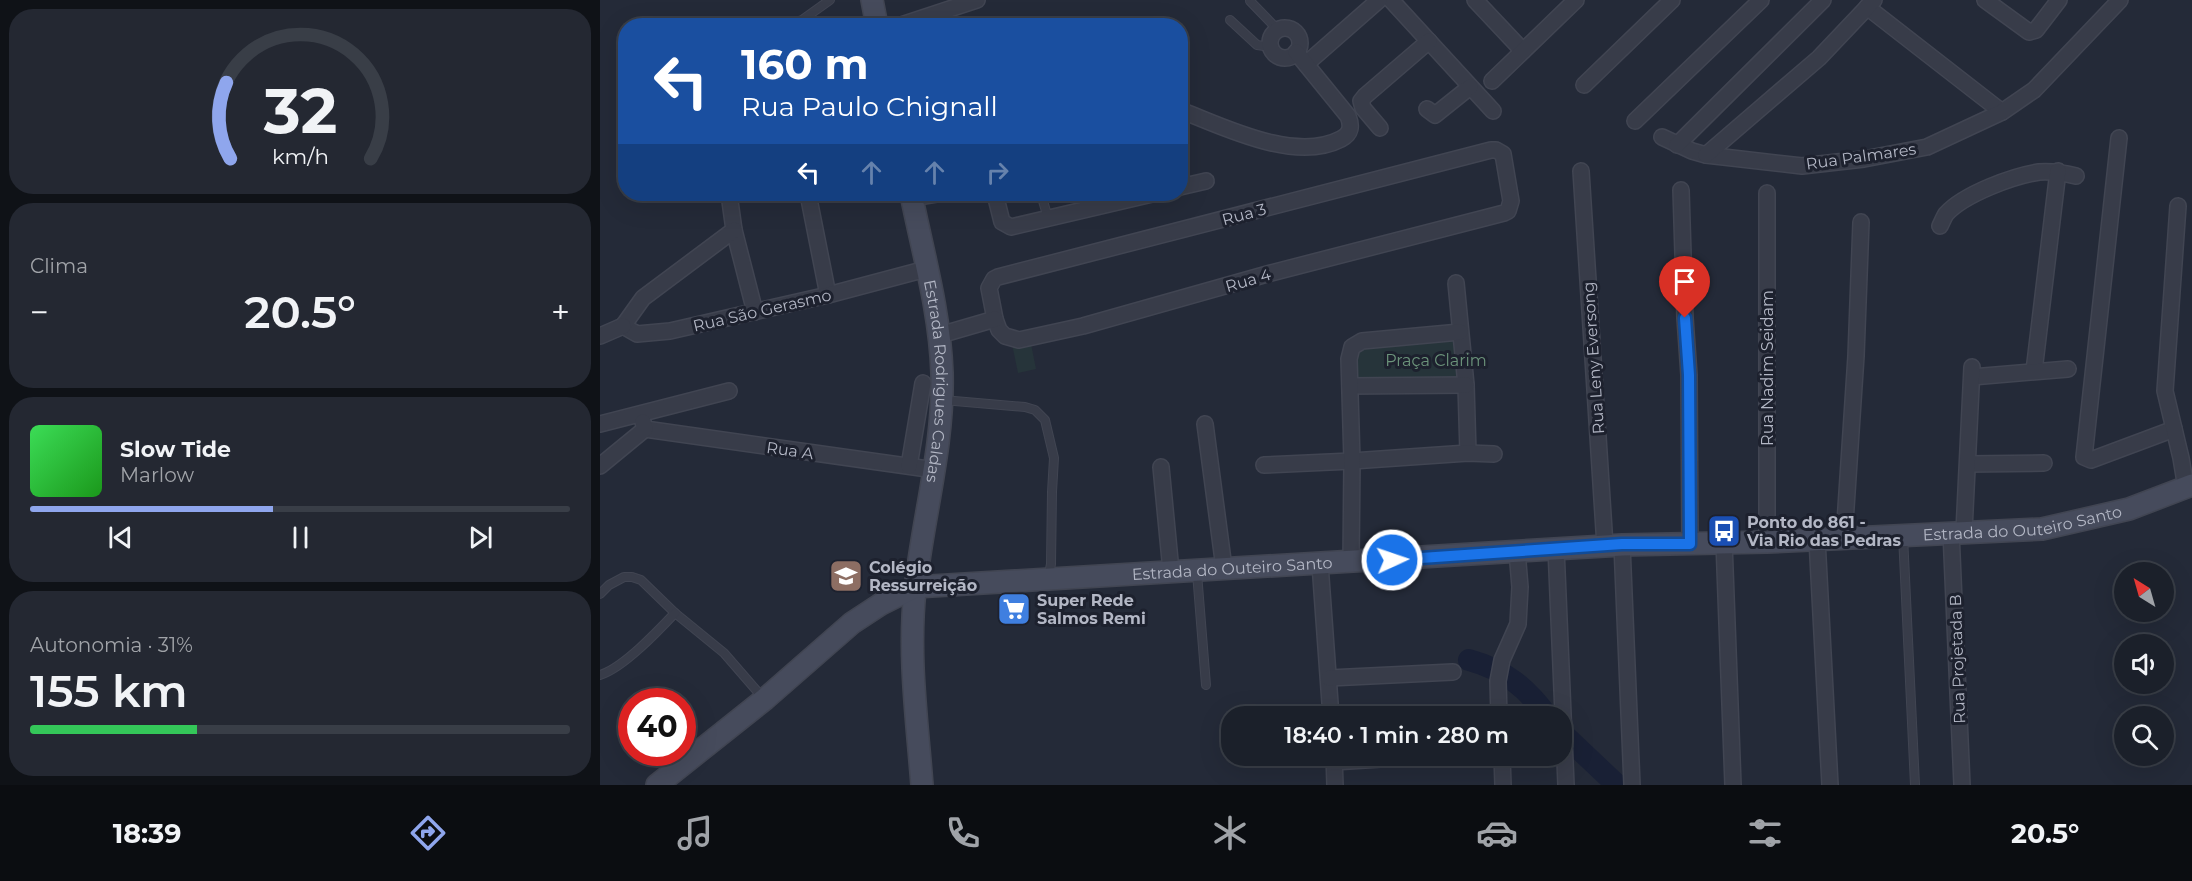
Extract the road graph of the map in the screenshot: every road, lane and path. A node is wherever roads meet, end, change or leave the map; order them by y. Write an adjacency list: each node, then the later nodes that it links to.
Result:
1 (830, 0): 16 (lane)
2 (872, 0): 17 (street)
3 (976, 0): 18 (street)
4 (1379, 0): 24 (street)
5 (1391, 0): 21 (street)
6 (1475, 0): 23 (street)
7 (1672, 0): 26 (street)
8 (1761, 0): 32 (street)
9 (1823, 0): 36 (street)
10 (1985, 0): 11 (street)
11 (2059, 0)
12 (2120, 0): 30 (street, Rua Palmares)
13 (1250, 1): 20 (lane)
14 (1574, 1): 23 (street)
15 (1871, 4): 30 (street); 38 (street)
16 (805, 18)
17 (875, 18)
18 (922, 18)
19 (1230, 20): 22 (lane)
20 (1278, 30): 22 (street); 24 (street)
21 (1429, 41): 27 (street); 33 (street)
22 (1271, 47): 24 (street)
23 (1523, 51): 25 (street)
24 (1301, 58): 31 (street)
25 (1492, 81)
26 (1584, 85)
27 (1470, 87): 28 (street); 29 (street)
28 (1427, 109)
29 (1493, 111)
30 (2002, 112): 38 (street, Rua Palmares)
31 (1188, 113)
32 (1635, 121)
33 (1380, 128)
34 (1662, 137): 36 (street, Rua Palmares)
35 (2119, 138): 77 (street)
36 (1677, 145): 38 (street, Rua Palmares)
37 (1503, 154): 61 (street, Rua 3); 61 (street, Rua 4)
38 (1706, 155)
39 (1581, 171): 96 (street, Rua Leny Eversong)
40 (2058, 171): 41 (street); 55 (street); 67 (street)
41 (2076, 176)
42 (1206, 181): 43 (street)
43 (1188, 185)
44 (1681, 190): 95 (street)
45 (1767, 193): 94 (street, Rua Nadim Seidam)
46 (730, 201): 56 (street)
47 (809, 201): 59 (street)
48 (912, 201): 57 (street, Estrada Rodrigues Caldas)
49 (996, 201): 53 (street)
50 (1043, 201): 53 (lane)
51 (1107, 201): 53 (street)
52 (2178, 206): 77 (street)
53 (1047, 218)
54 (1861, 222): 91 (street)
55 (1940, 226)
56 (734, 230): 60 (street); 62 (street)
57 (926, 269): 59 (street, Rua São Gerasmo); 64 (street, Estrada Rodrigues Caldas)
58 (1456, 283): 63 (street)
59 (828, 295): 60 (street, Rua São Gerasmo)
60 (755, 312): 62 (street, Rua São Gerasmo)
61 (997, 325): 64 (street)
62 (623, 326): 65 (street)
63 (1460, 332): 69 (street); 70 (street)
64 (939, 335): 72 (street, Estrada Rodrigues Caldas)
65 (600, 336)
66 (2068, 369): 67 (street)
67 (2034, 371): 82 (street, Rua Projetada B)
68 (923, 382): 85 (street)
69 (1350, 386): 70 (street); 80 (street)
70 (1466, 386): 78 (street)
71 (729, 392): 73 (street)
72 (942, 400): 87 (street, Estrada Rodrigues Caldas); 104 (lane)
73 (640, 413): 74 (street); 76 (street)
74 (600, 424)
75 (1205, 424): 101 (street)
76 (645, 429): 84 (street); 85 (street, Rua A)
77 (2174, 429): 88 (street)
78 (1468, 453): 79 (street); 80 (street)
79 (1494, 454)
80 (1352, 462): 83 (street); 99 (street)
81 (2044, 463): 82 (street)
82 (1968, 464): 89 (street, Rua Projetada B)
83 (1264, 465)
84 (600, 466)
85 (909, 466): 87 (street, Rua A)
86 (1161, 466): 103 (street)
87 (935, 470): 105 (street, Estrada Rodrigues Caldas)
88 (2189, 486): 89 (street, Estrada do Outeiro Santo)
89 (1958, 532): 90 (street, Estrada do Outeiro Santo); 126 (street, Rua Projetada B)
90 (1902, 535): 91 (street, Estrada do Outeiro Santo); 125 (lane)
91 (1844, 538): 92 (street, Estrada do Outeiro Santo)
92 (1817, 539): 94 (street, Estrada do Outeiro Santo); 124 (street)
93 (1725, 542): 94 (street, Estrada do Outeiro Santo); 95 (street, Estrada do Outeiro Santo); 123 (street)
94 (1767, 542)
95 (1690, 544): 96 (street, Estrada do Outeiro Santo)
96 (1614, 545): 97 (street, Estrada do Outeiro Santo); 122 (street, Rua Leny Eversong)
97 (1556, 548): 98 (street, Estrada do Outeiro Santo); 121 (street)
98 (1517, 550): 99 (street, Estrada do Outeiro Santo); 114 (street)
99 (1351, 562): 100 (street, Estrada do Outeiro Santo)
100 (1320, 564): 101 (street, Estrada do Outeiro Santo); 110 (street)
101 (1224, 568): 102 (street, Estrada do Outeiro Santo)
102 (1196, 569): 103 (street, Estrada do Outeiro Santo); 111 (lane)
103 (1171, 571): 104 (street, Estrada do Outeiro Santo)
104 (1048, 579): 105 (street, Estrada do Outeiro Santo)
105 (915, 587): 112 (street, Estrada do Outeiro Santo); 118 (street, Estrada Rodrigues Caldas)
106 (600, 594): 107 (lane)
107 (675, 613): 109 (lane); 112 (lane)
108 (1453, 672): 110 (street)
109 (600, 675)
110 (1329, 678): 113 (street)
111 (1206, 685)
112 (765, 699): 117 (street, Estrada do Outeiro Santo)
113 (1330, 706)
114 (1499, 706)
115 (1334, 766): 119 (street)
116 (1502, 766): 120 (street)
117 (657, 785)
118 (922, 785)
119 (1335, 785)
120 (1503, 785)
121 (1566, 785)
122 (1632, 785)
123 (1733, 785)
124 (1830, 785)
125 (1915, 785)
126 (1962, 785)

